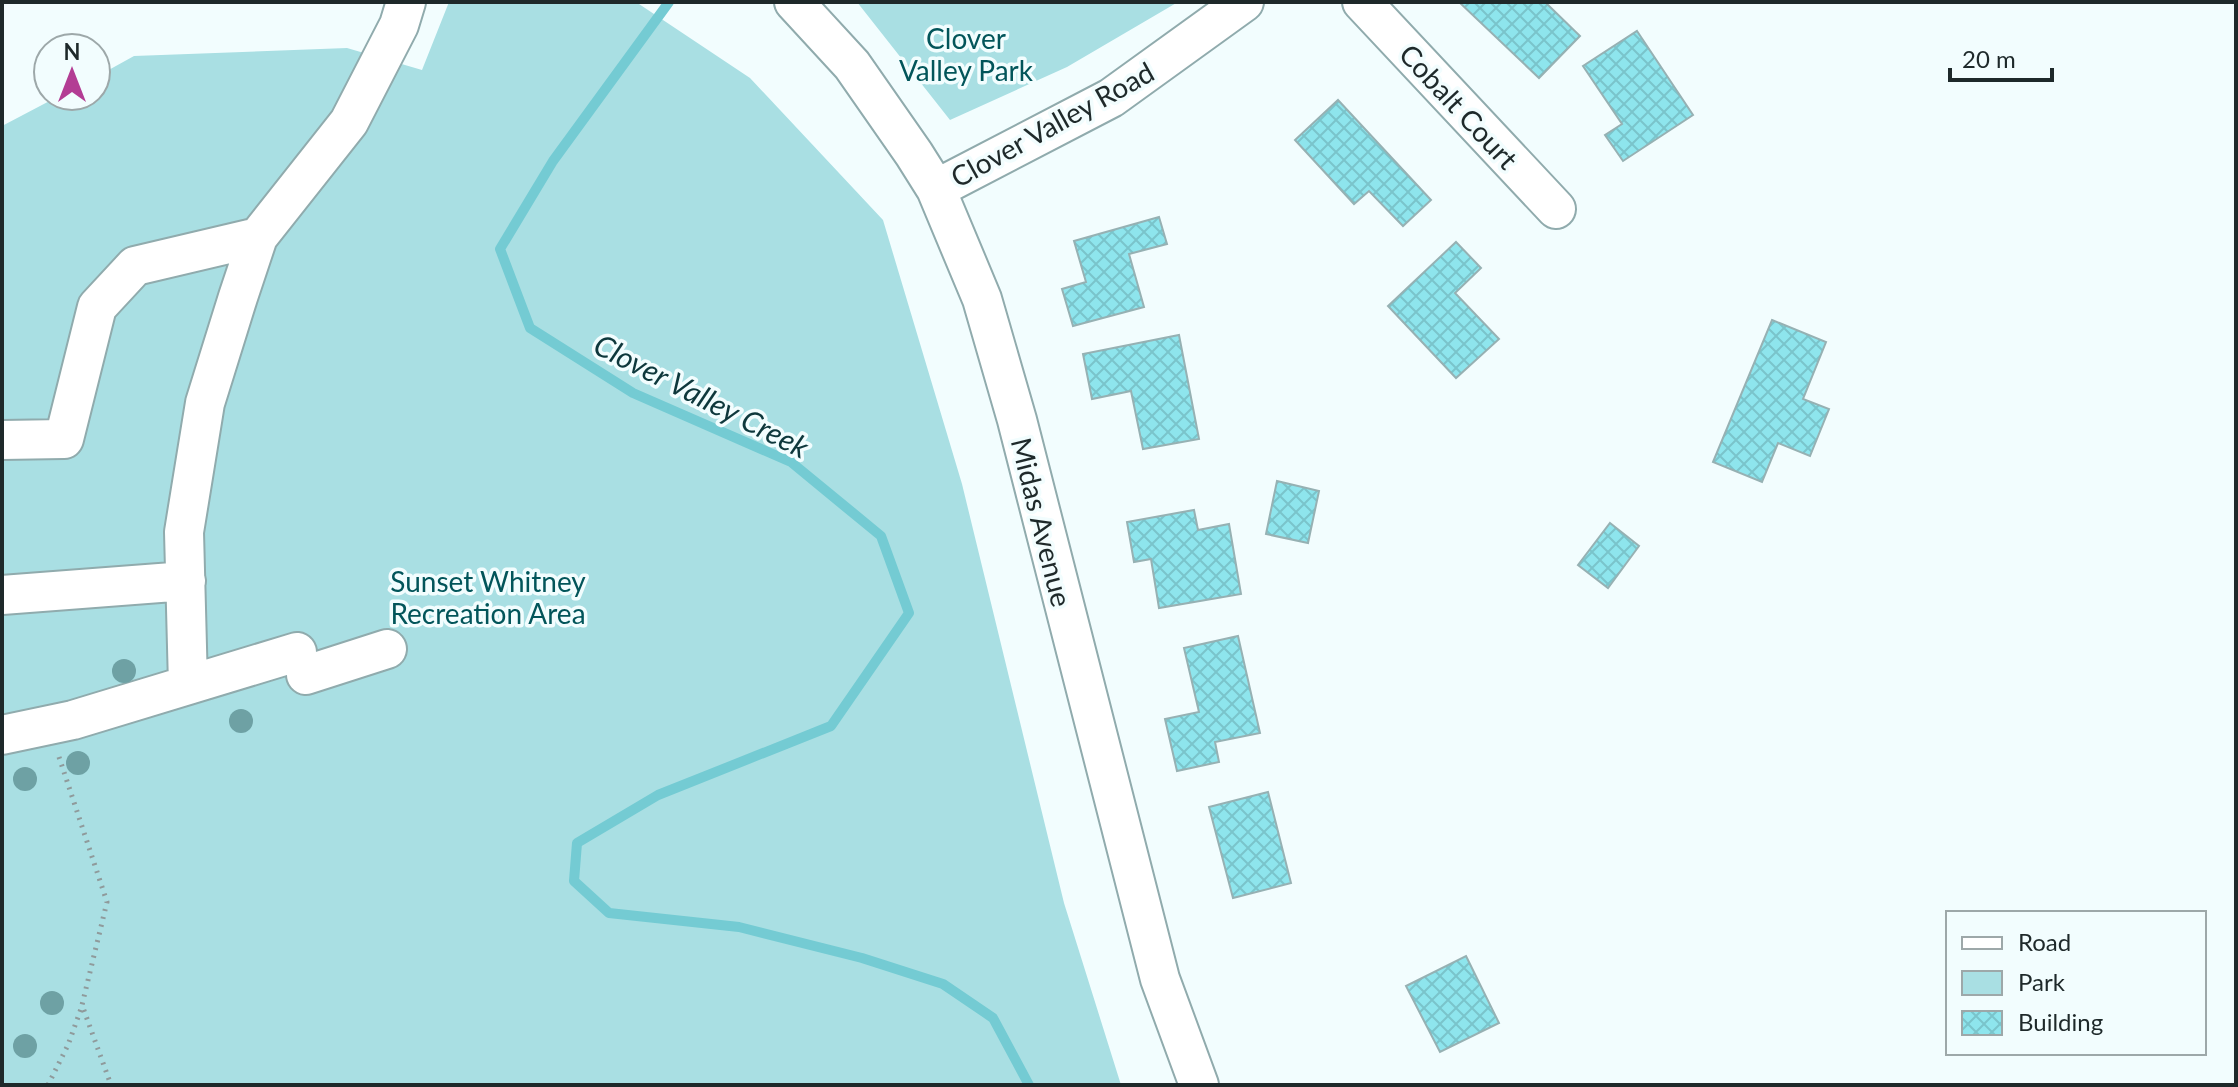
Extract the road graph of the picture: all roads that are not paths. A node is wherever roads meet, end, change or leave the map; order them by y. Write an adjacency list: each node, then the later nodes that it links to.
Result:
1 (406, 2): 7 (street)
2 (794, 2): 5 (street, Midas Avenue)
3 (1244, 2): 5 (street, Clover Valley Road)
4 (1362, 2): 6 (street, Cobalt Court)
5 (936, 189): 14 (street, Midas Avenue)
6 (1556, 209)
7 (258, 237): 8 (street); 9 (street)
8 (2, 440)
9 (186, 581): 10 (street); 12 (street)
10 (2, 595)
11 (387, 649): 12 (street)
12 (188, 685): 13 (street)
13 (2, 735)
14 (1199, 1085)

